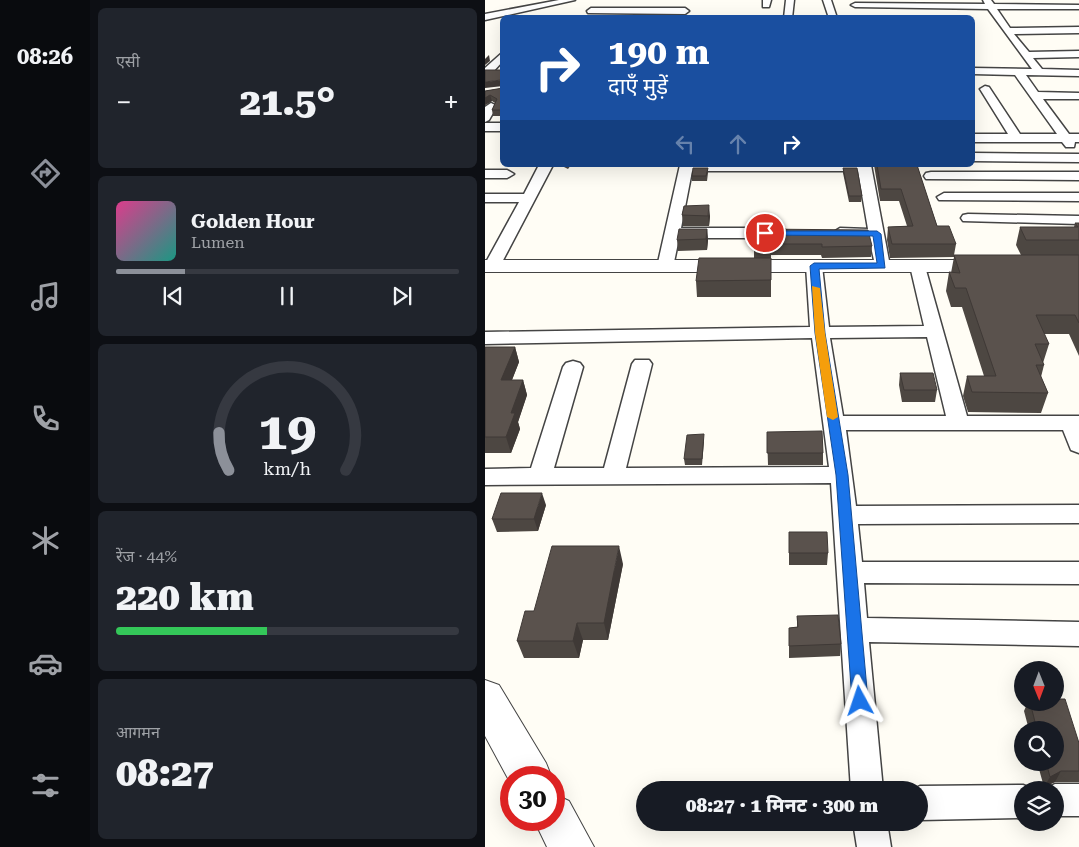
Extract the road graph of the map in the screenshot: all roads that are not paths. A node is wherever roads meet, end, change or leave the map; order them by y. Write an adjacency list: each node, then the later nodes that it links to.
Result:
1 (571, 0): 22 (street)
2 (790, 0): 19 (street)
3 (827, 0): 20 (street)
4 (987, 0): 16 (street)
5 (1013, 0): 12 (street)
6 (1058, 0): 13 (street)
7 (651, 2): 18 (street)
8 (891, 3): 10 (street); 11 (street); 21 (street)
9 (1037, 4): 12 (street); 13 (street)
10 (929, 5): 15 (street)
11 (855, 6)
12 (1020, 7): 16 (street)
13 (1064, 7): 14 (street)
14 (1079, 7)
15 (960, 8): 16 (street)
16 (994, 8): 24 (street)
17 (591, 11): 18 (street)
18 (683, 14)
19 (788, 15)
20 (832, 15)
21 (896, 15)
22 (485, 17)
23 (1079, 30): 24 (street)
24 (1007, 31): 26 (street)
25 (1079, 54): 26 (street)
26 (1026, 55): 32 (street)
27 (500, 58): 30 (street)
28 (500, 71): 30 (street)
29 (975, 71): 31 (street)
30 (486, 72)
31 (1018, 72): 32 (street); 35 (street)
32 (1040, 73): 33 (street)
33 (1079, 73)
34 (985, 89): 48 (street)
35 (1034, 95): 36 (street); 38 (street)
36 (1079, 96)
37 (491, 106): 40 (street)
38 (1042, 106): 39 (street); 42 (street)
39 (1079, 106)
40 (485, 118): 41 (street)
41 (500, 119)
42 (1054, 125): 43 (street); 46 (street)
43 (1071, 125)
44 (485, 127): 45 (street)
45 (500, 127)
46 (1065, 137): 48 (street); 49 (street); 51 (street)
47 (975, 138): 48 (street)
48 (1015, 138)
49 (1079, 138)
50 (975, 157): 51 (street)
51 (1079, 157)
52 (545, 167): 62 (street)
53 (687, 167): 65 (street)
54 (864, 167): 68 (street)
55 (485, 174): 56 (street)
56 (507, 174)
57 (931, 176): 58 (street)
58 (1079, 176)
59 (1079, 196): 60 (street)
60 (944, 197)
61 (485, 198): 62 (street)
62 (529, 198): 69 (street)
63 (968, 218): 64 (street)
64 (1079, 220)
65 (672, 233): 66 (street); 70 (street)
66 (799, 233)
67 (828, 233): 68 (street)
68 (877, 234): 72 (street)
69 (489, 266): 70 (street)
70 (665, 266): 71 (street)
71 (814, 266): 72 (street); 76 (street)
72 (882, 266): 73 (street)
73 (918, 266): 74 (street); 75 (street)
74 (1013, 266)
75 (935, 331): 76 (street); 80 (street)
76 (820, 333): 77 (street); 81 (street)
77 (485, 338)
78 (642, 364): 85 (street)
79 (573, 367): 87 (street)
80 (958, 422): 81 (street); 82 (street)
81 (834, 423): 84 (street)
82 (1075, 423): 83 (street)
83 (1079, 445)
84 (842, 475): 85 (street); 89 (street)
85 (613, 476): 87 (street)
86 (485, 477): 87 (street)
87 (540, 477)
88 (1079, 514): 89 (street)
89 (846, 515): 90 (street)
90 (849, 572): 91 (street); 92 (street)
91 (1079, 573)
92 (854, 630): 93 (street); 96 (street)
93 (1079, 634)
94 (487, 706): 95 (street)
95 (524, 766)
96 (866, 781)
97 (1064, 800): 98 (street)
98 (1079, 800)
99 (1014, 801): 100 (street)
100 (928, 803)
101 (563, 831): 103 (street)
102 (871, 831): 104 (street)
103 (572, 847)
104 (874, 847)

